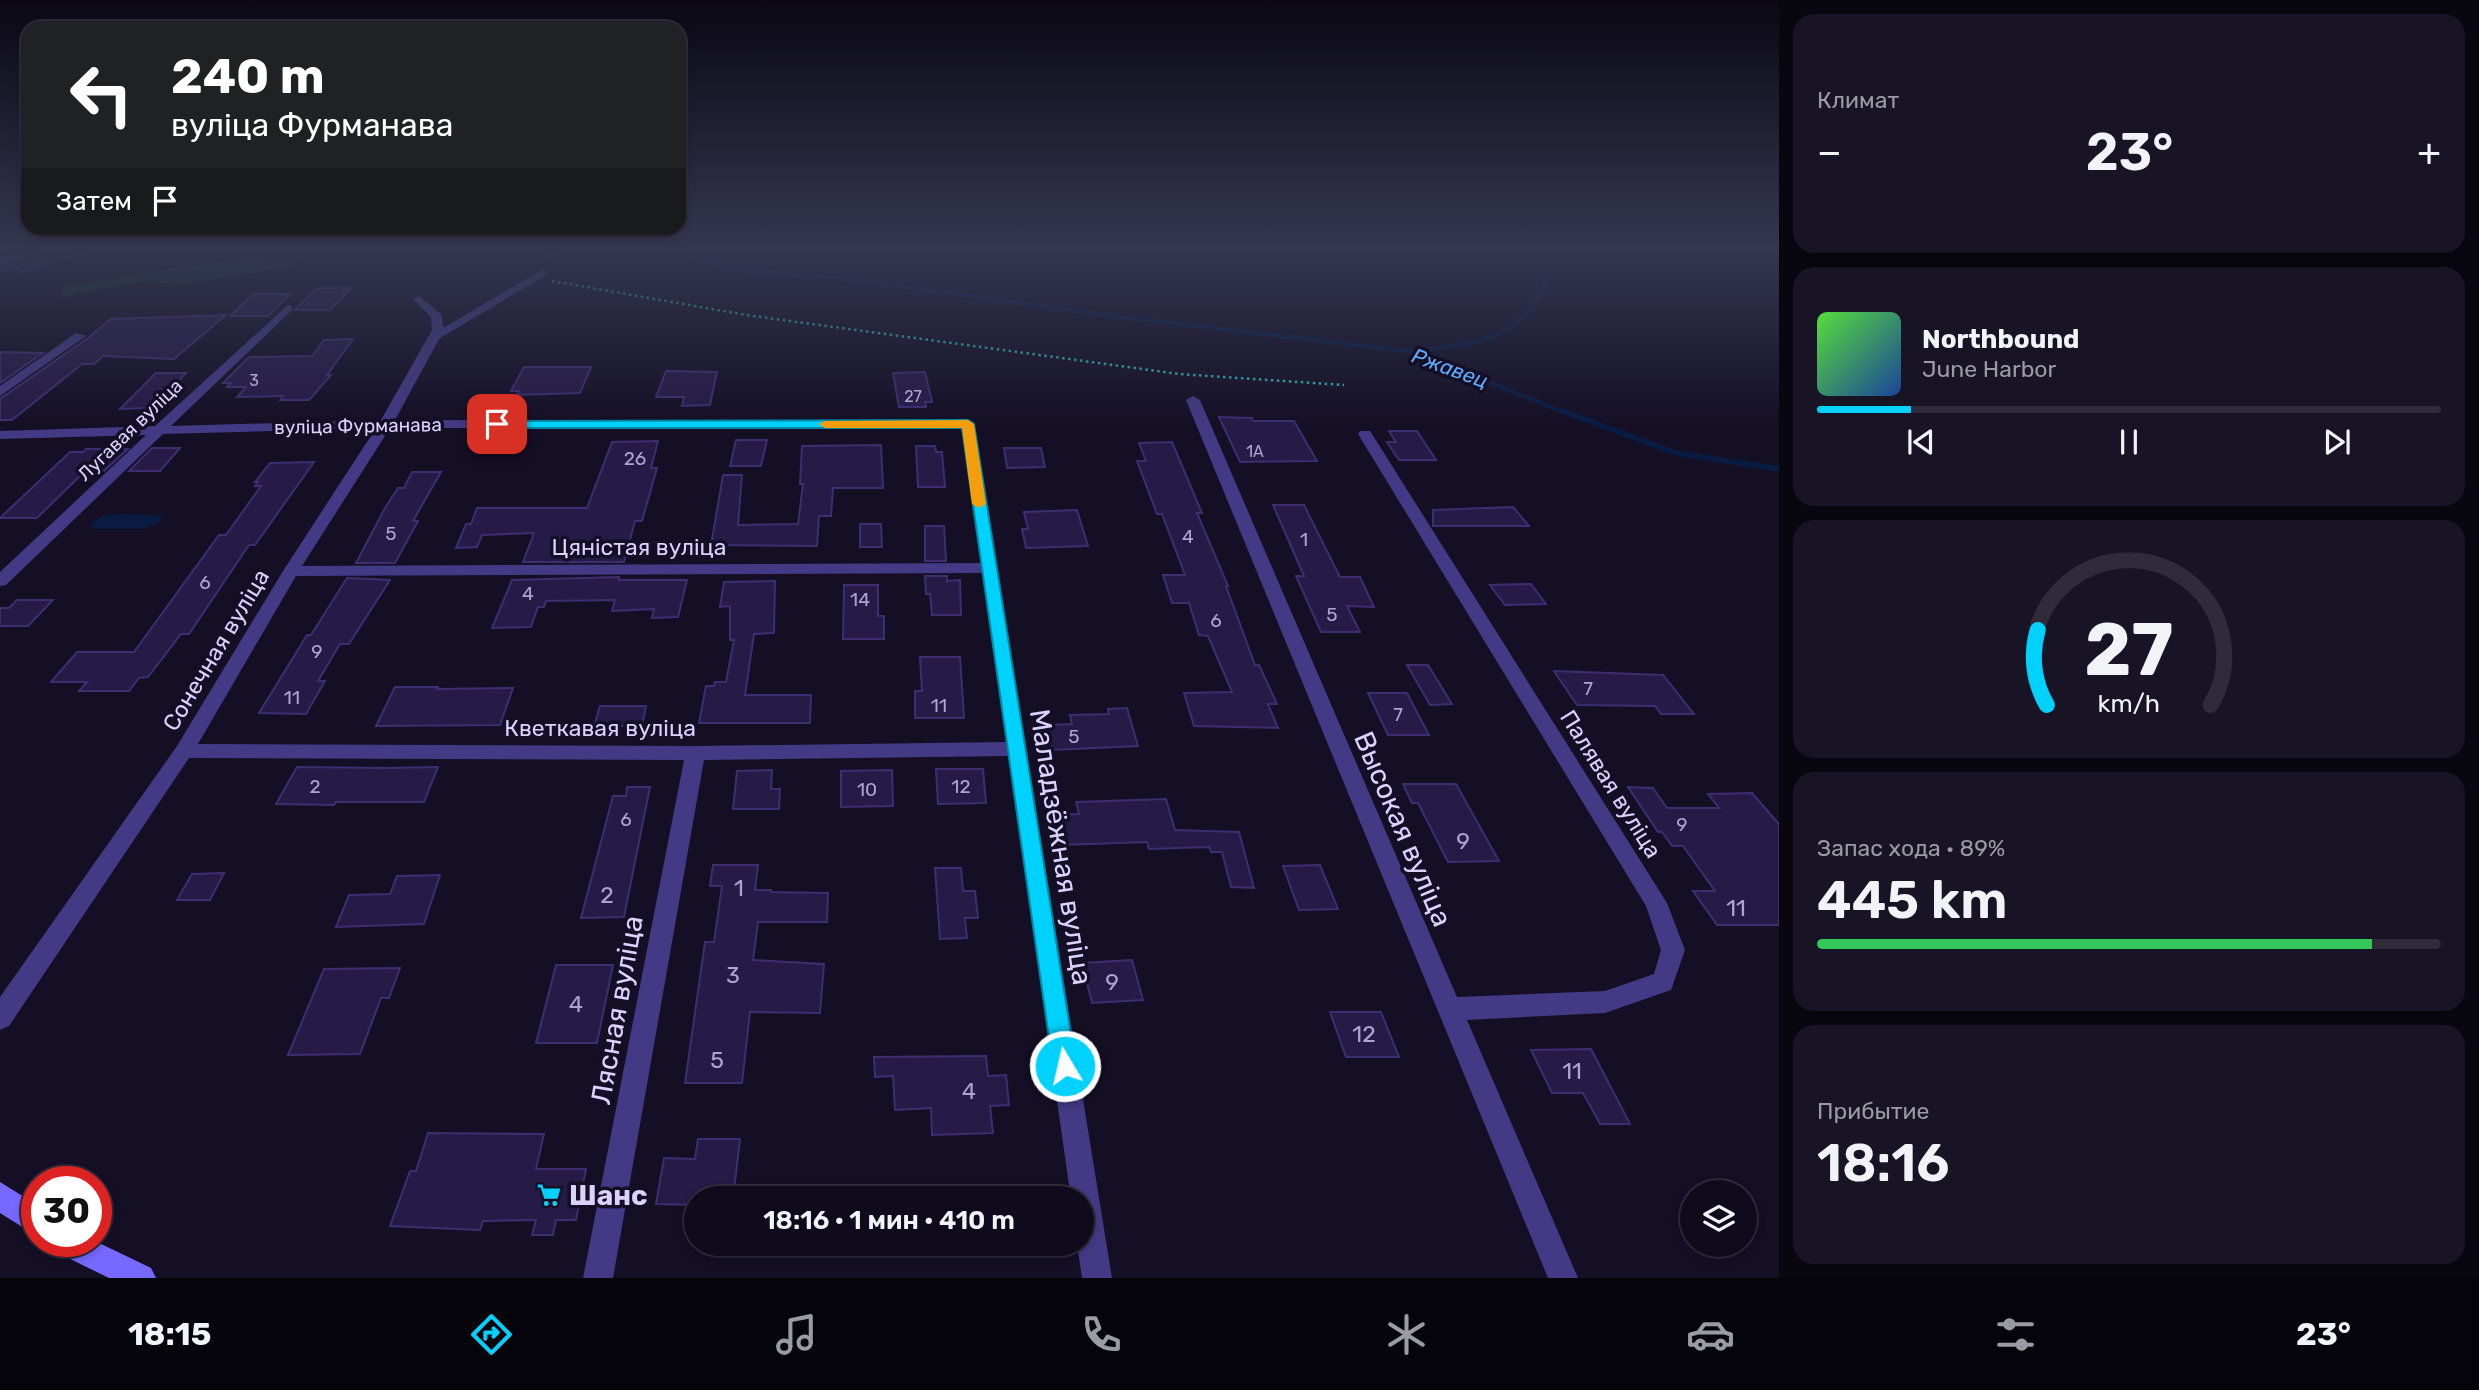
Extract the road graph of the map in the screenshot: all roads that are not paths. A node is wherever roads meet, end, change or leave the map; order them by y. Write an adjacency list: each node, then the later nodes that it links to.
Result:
1 (426, 307): 5 (street)
2 (486, 307): 5 (lane)
3 (288, 308): 10 (street, Лугавая вуліца)
4 (80, 336): 6 (street)
5 (435, 337): 8 (street, Сонечная вуліца)
6 (0, 392)
7 (1193, 400): 19 (street, Высокая вуліца)
8 (386, 424): 9 (street, вуліца Фурманава); 10 (street, вуліца Фурманава); 14 (street, Сонечная вуліца)
9 (968, 424): 13 (street, Маладзёжная вуліца)
10 (155, 432): 11 (street, вуліца Фурманава); 15 (street, Лугавая вуліца)
11 (0, 435)
12 (1365, 435): 19 (street, Палявая вуліца)
13 (988, 568): 14 (street, Цяністая вуліца); 16 (street, Маладзёжная вуліца)
14 (291, 571): 17 (street, Сонечная вуліца)
15 (0, 582)
16 (1016, 749): 18 (street, Кветкавая вуліца); 26 (street, Маладзёжная вуліца)
17 (184, 751): 18 (street, Кветкавая вуліца); 20 (street, Сонечная вуліца)
18 (695, 753): 25 (street, Лясная вуліца)
19 (1448, 1009): 27 (street, Высокая вуліца)
20 (0, 1018)
21 (0, 1196): 22 (main road)
22 (21, 1211)
23 (97, 1257): 24 (main road)
24 (141, 1278)
25 (598, 1278)
26 (1097, 1278)
27 (1563, 1278)

